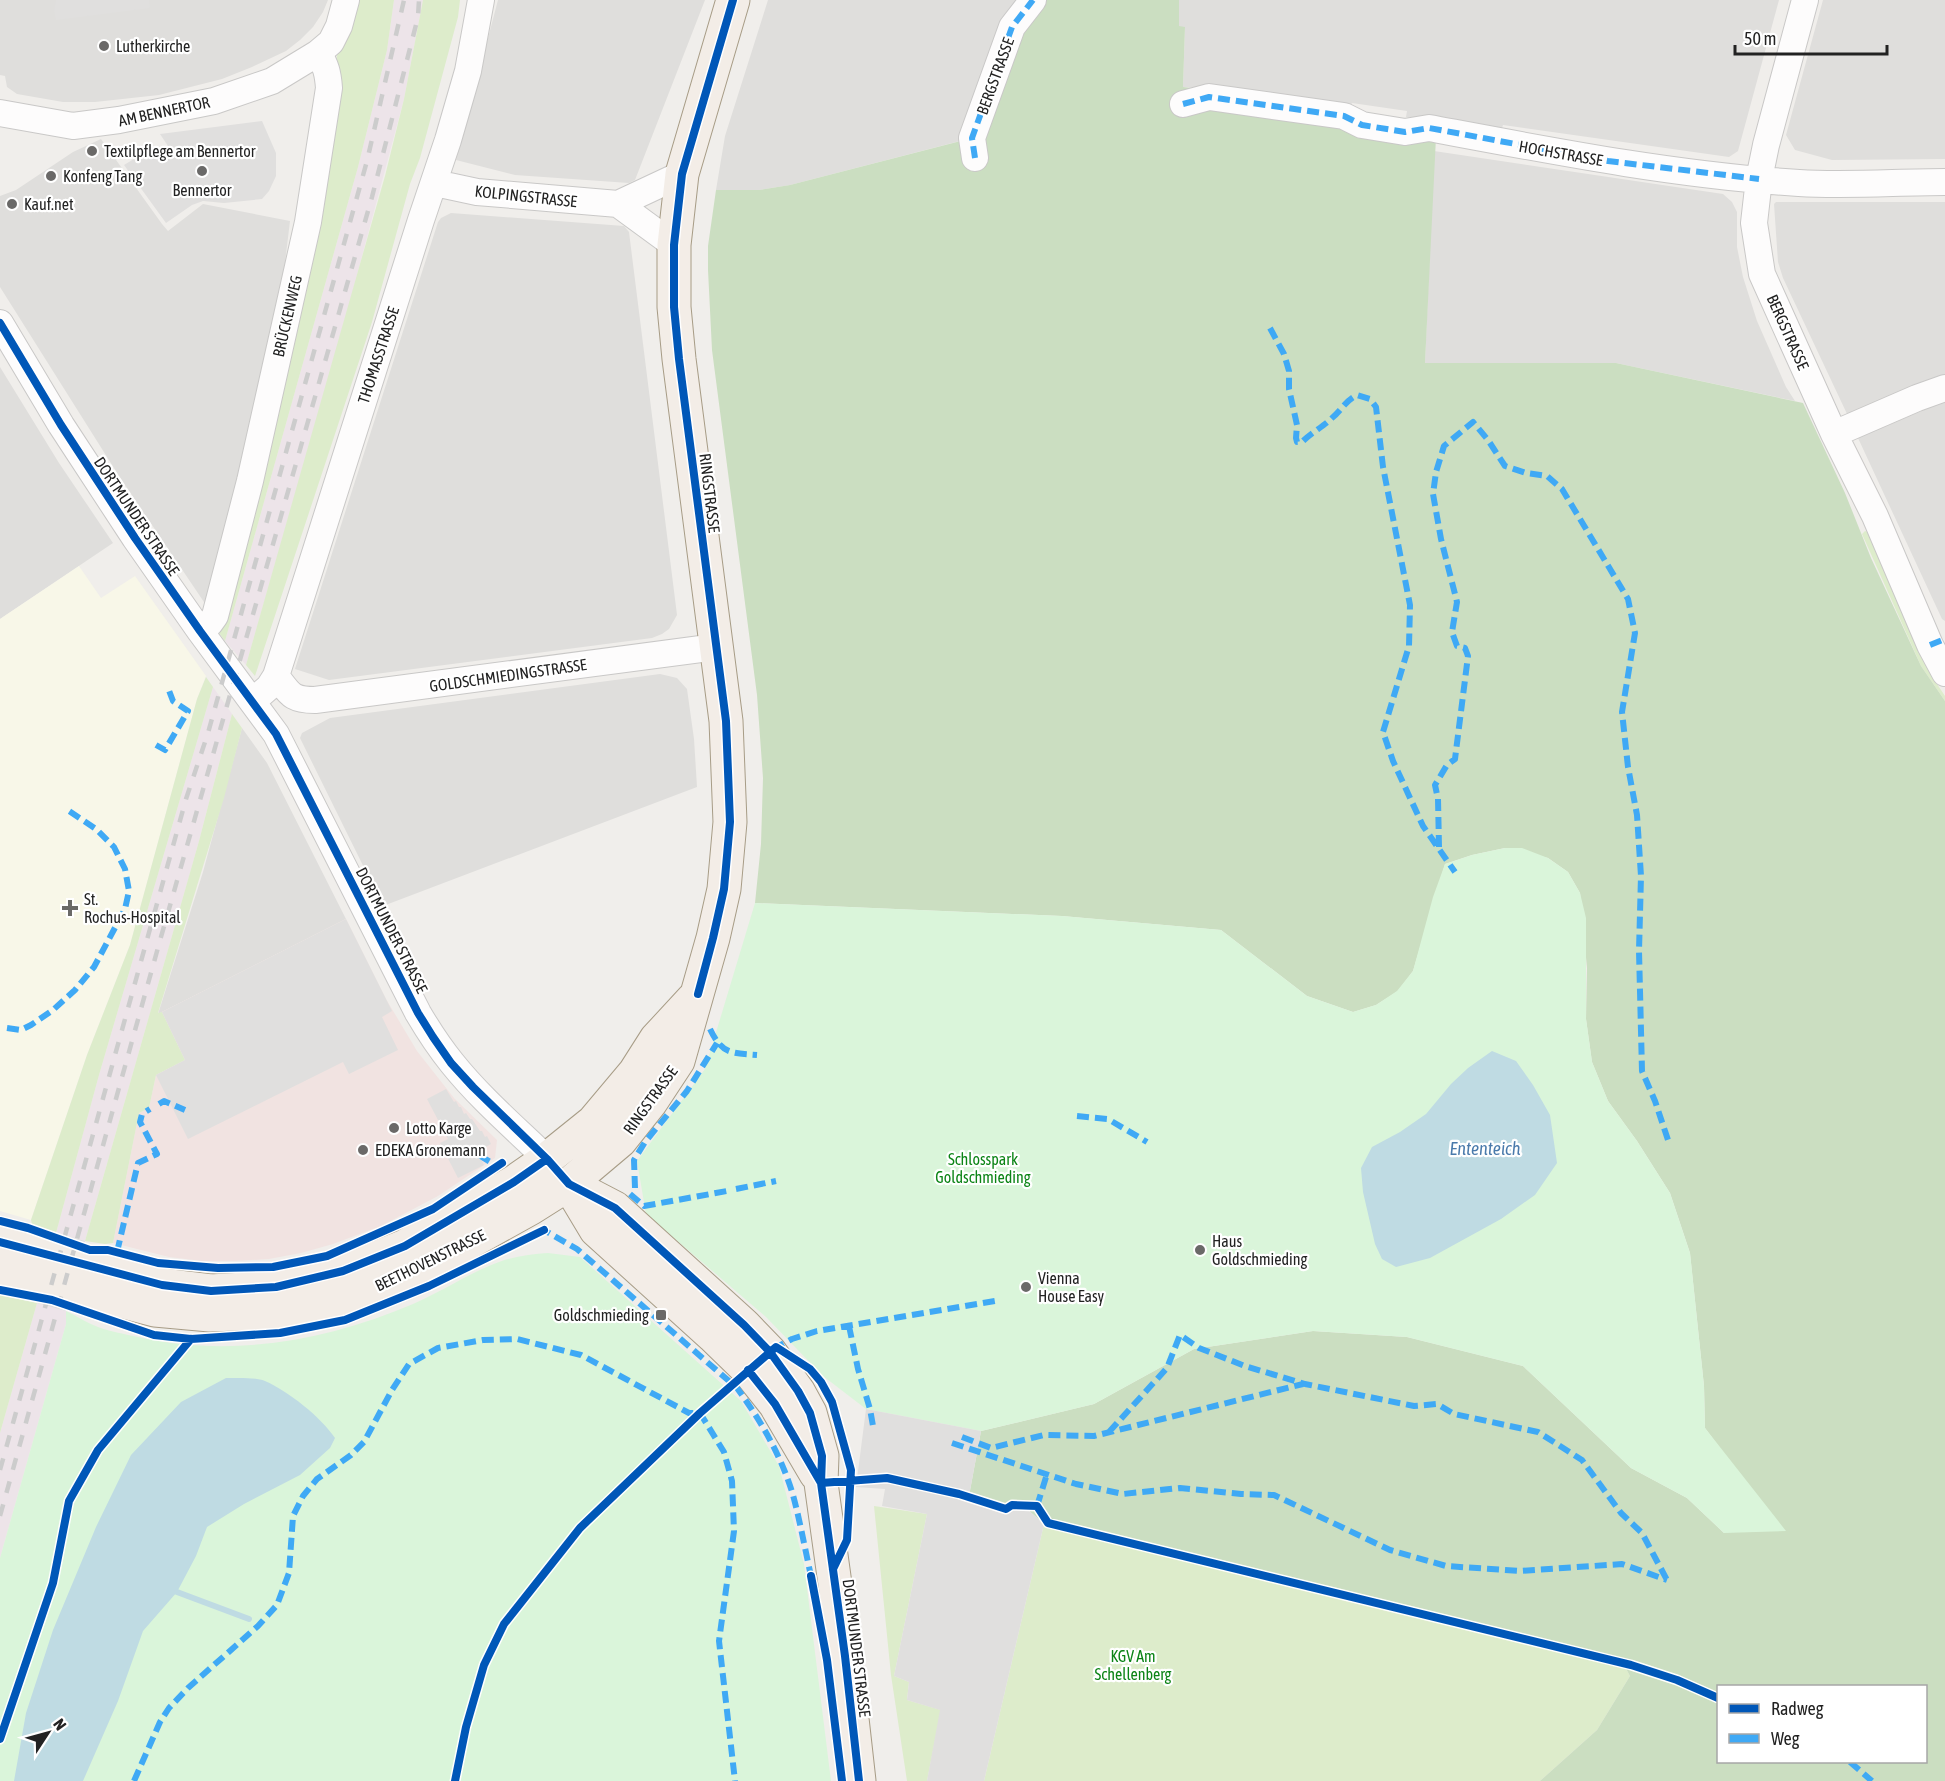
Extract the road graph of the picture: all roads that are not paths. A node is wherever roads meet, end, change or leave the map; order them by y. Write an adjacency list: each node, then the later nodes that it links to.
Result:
1 (346, 0): 6 (street)
2 (481, 0): 13 (street, THOMASSTRASSE)
3 (733, 0): 10 (main road, RINGSTRASSE)
4 (1033, 0): 9 (street, BERGSTRASSE)
5 (1805, 0): 11 (street, BERGSTRASSE)
6 (318, 53): 8 (street, AM BENNERTOR); 19 (street, BRÜCKENWEG)
7 (1183, 104): 11 (street, HOCHSTRASSE)
8 (0, 113)
9 (975, 158)
10 (682, 174): 14 (street, KOLPINGSTRASSE); 15 (main road, RINGSTRASSE)
11 (1759, 179): 12 (street, HOCHSTRASSE); 18 (street, BERGSTRASSE)
12 (1945, 182)
13 (435, 183): 14 (street, KOLPINGSTRASSE); 23 (street, THOMASSTRASSE)
14 (618, 204): 15 (street)
15 (674, 245): 21 (main road, RINGSTRASSE)
16 (0, 323): 19 (street, DORTMUNDER STRASSE)
17 (1945, 388): 18 (street)
18 (1834, 434): 20 (street, BERGSTRASSE)
19 (200, 631): 25 (street, DORTMUNDER STRASSE)
20 (1938, 642): 22 (street, BERGSTRASSE)
21 (716, 647): 24 (street, GOLDSCHMIEDINGSTRASSE); 27 (main road, RINGSTRASSE)
22 (1945, 673)
23 (276, 676): 24 (street); 25 (street, THOMASSTRASSE)
24 (308, 700): 26 (street)
25 (253, 701): 26 (street, DORTMUNDER STRASSE)
26 (276, 734): 28 (street, DORTMUNDER STRASSE)
27 (698, 994): 28 (main road, RINGSTRASSE); 29 (main road, RINGSTRASSE)
28 (547, 1159): 29 (main road, DORTMUNDER STRASSE); 30 (main road, BEETHOVENSTRASSE)
29 (569, 1184): 31 (main road, BEETHOVENSTRASSE); 32 (main road, DORTMUNDER STRASSE)
30 (0, 1242)
31 (0, 1269)
32 (859, 1781)

